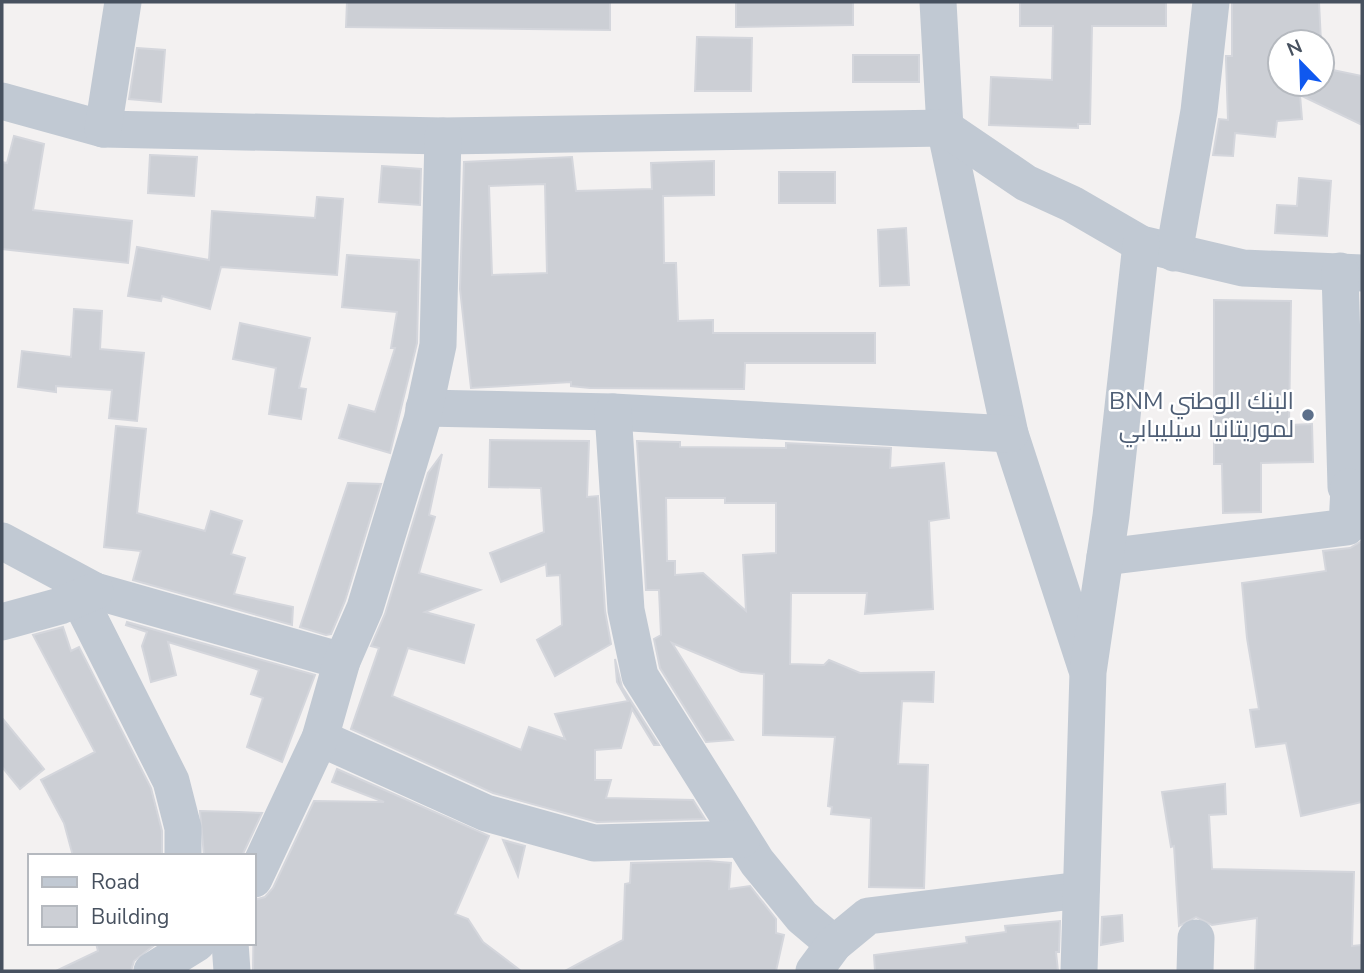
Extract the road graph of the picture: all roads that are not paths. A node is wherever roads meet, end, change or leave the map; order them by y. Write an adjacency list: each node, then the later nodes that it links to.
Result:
1 (123, 2): 6 (street)
2 (938, 2): 5 (street)
3 (1211, 2): 8 (street)
4 (2, 101): 6 (street)
5 (945, 128): 7 (street); 8 (street); 12 (street)
6 (103, 129): 7 (street)
7 (443, 136): 10 (street)
8 (1158, 248): 9 (street); 15 (street)
9 (1351, 272): 13 (street)
10 (424, 408): 11 (street); 18 (street)
11 (613, 412): 12 (street); 21 (street)
12 (1010, 434): 19 (street)
13 (1356, 486): 15 (street)
14 (2, 541): 16 (street)
15 (1105, 557): 19 (street)
16 (87, 595): 17 (street); 18 (street); 22 (street)
17 (2, 622)
18 (342, 662): 20 (street)
19 (1088, 672): 24 (street)
20 (320, 738): 21 (street); 23 (street)
21 (743, 839): 27 (street)
22 (183, 854)
23 (256, 875)
24 (1081, 890): 27 (street); 30 (street)
25 (194, 945): 28 (street)
26 (230, 945): 29 (street)
27 (824, 958)
28 (152, 971)
29 (232, 971)
30 (1079, 971)

